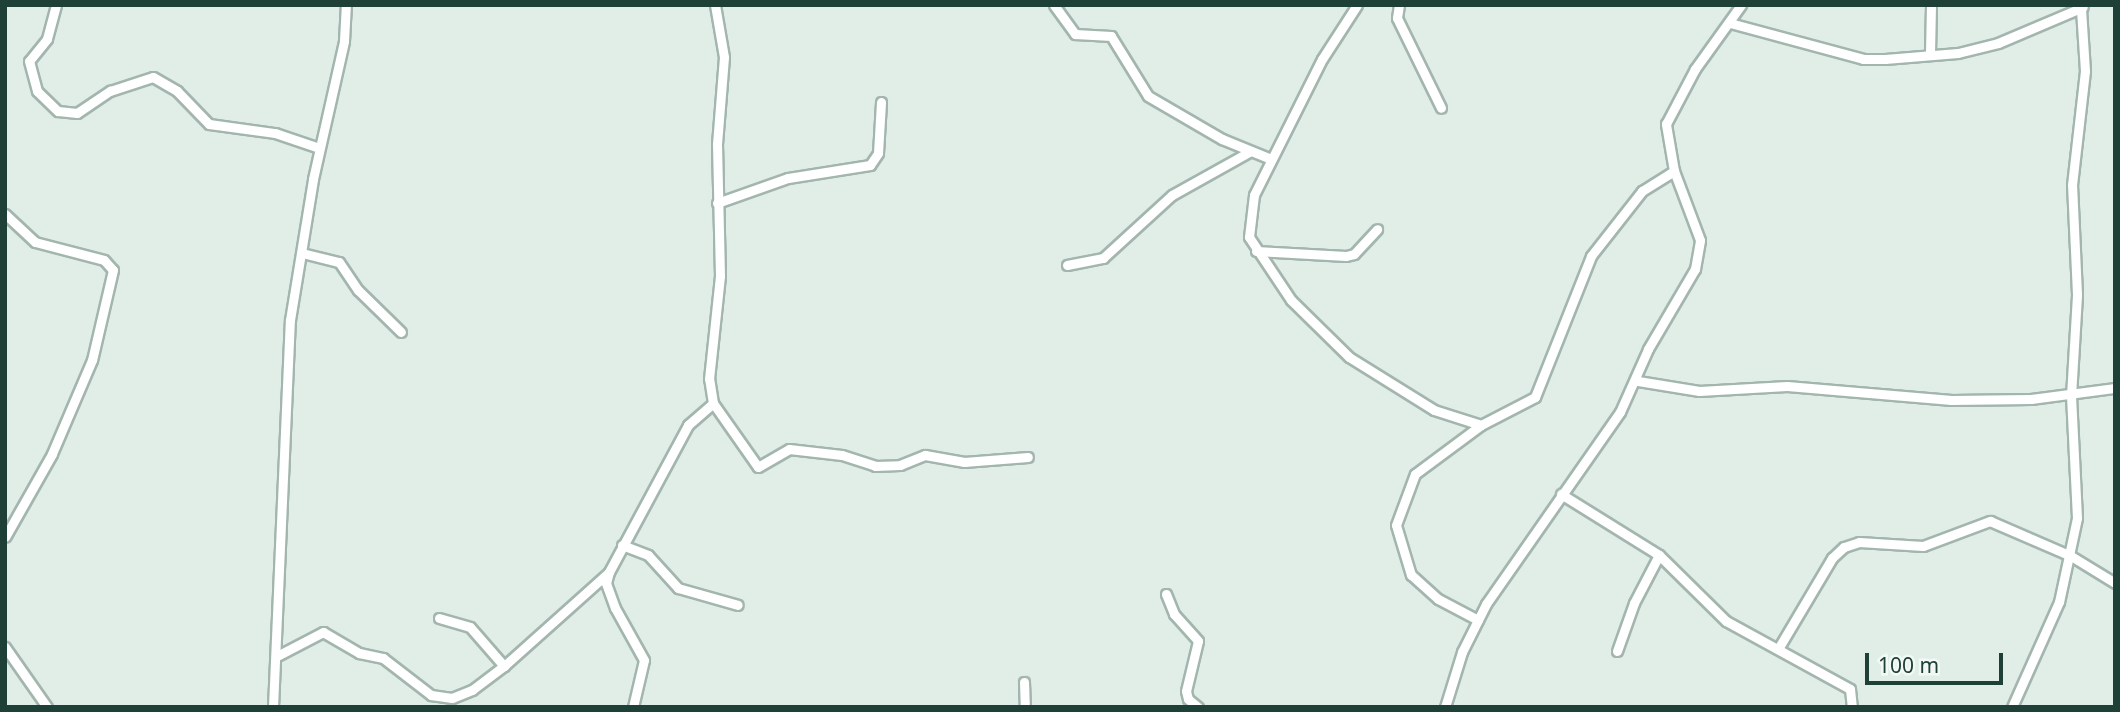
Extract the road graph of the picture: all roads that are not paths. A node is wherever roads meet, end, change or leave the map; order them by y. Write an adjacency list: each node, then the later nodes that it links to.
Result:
1 (56, 5): 14 (street)
2 (346, 5): 14 (street)
3 (715, 5): 18 (street)
4 (1054, 5): 15 (street)
5 (1357, 5): 16 (street)
6 (1399, 5): 13 (street)
7 (1741, 5): 10 (street)
8 (1931, 5): 11 (street)
9 (2082, 7): 11 (street); 27 (street)
10 (1730, 23): 11 (street); 17 (street)
11 (1930, 53)
12 (881, 102): 18 (street)
13 (1441, 108)
14 (319, 148): 22 (street)
15 (1250, 152): 16 (street); 23 (street)
16 (1271, 159): 21 (street)
17 (1674, 171): 25 (street); 29 (street)
18 (717, 203): 28 (street)
19 (5, 214): 32 (street)
20 (1377, 229): 21 (street)
21 (1256, 251): 29 (street)
22 (302, 253): 24 (street); 45 (street)
23 (1067, 265)
24 (401, 332)
25 (1638, 381): 27 (street); 31 (street)
26 (2115, 388): 27 (street)
27 (2071, 396): 35 (street)
28 (713, 403): 30 (street); 33 (street)
29 (1481, 425): 41 (street)
30 (1028, 457)
31 (1561, 494): 34 (street); 41 (street)
32 (5, 537)
33 (622, 545): 36 (street); 39 (street)
34 (1659, 555): 43 (street); 44 (street)
35 (2071, 556): 37 (street); 43 (street); 55 (street)
36 (609, 572): 46 (street); 50 (street)
37 (2115, 583)
38 (1167, 594): 52 (street)
39 (738, 606)
40 (439, 618): 46 (street)
41 (1478, 620): 53 (street)
42 (5, 647): 48 (street)
43 (1778, 649): 54 (street)
44 (1617, 651)
45 (277, 656): 46 (street); 49 (street)
46 (504, 666)
47 (1024, 682): 51 (street)
48 (47, 707)
49 (273, 707)
50 (633, 707)
51 (1025, 707)
52 (1198, 707)
53 (1445, 707)
54 (1852, 707)
55 (2012, 707)

